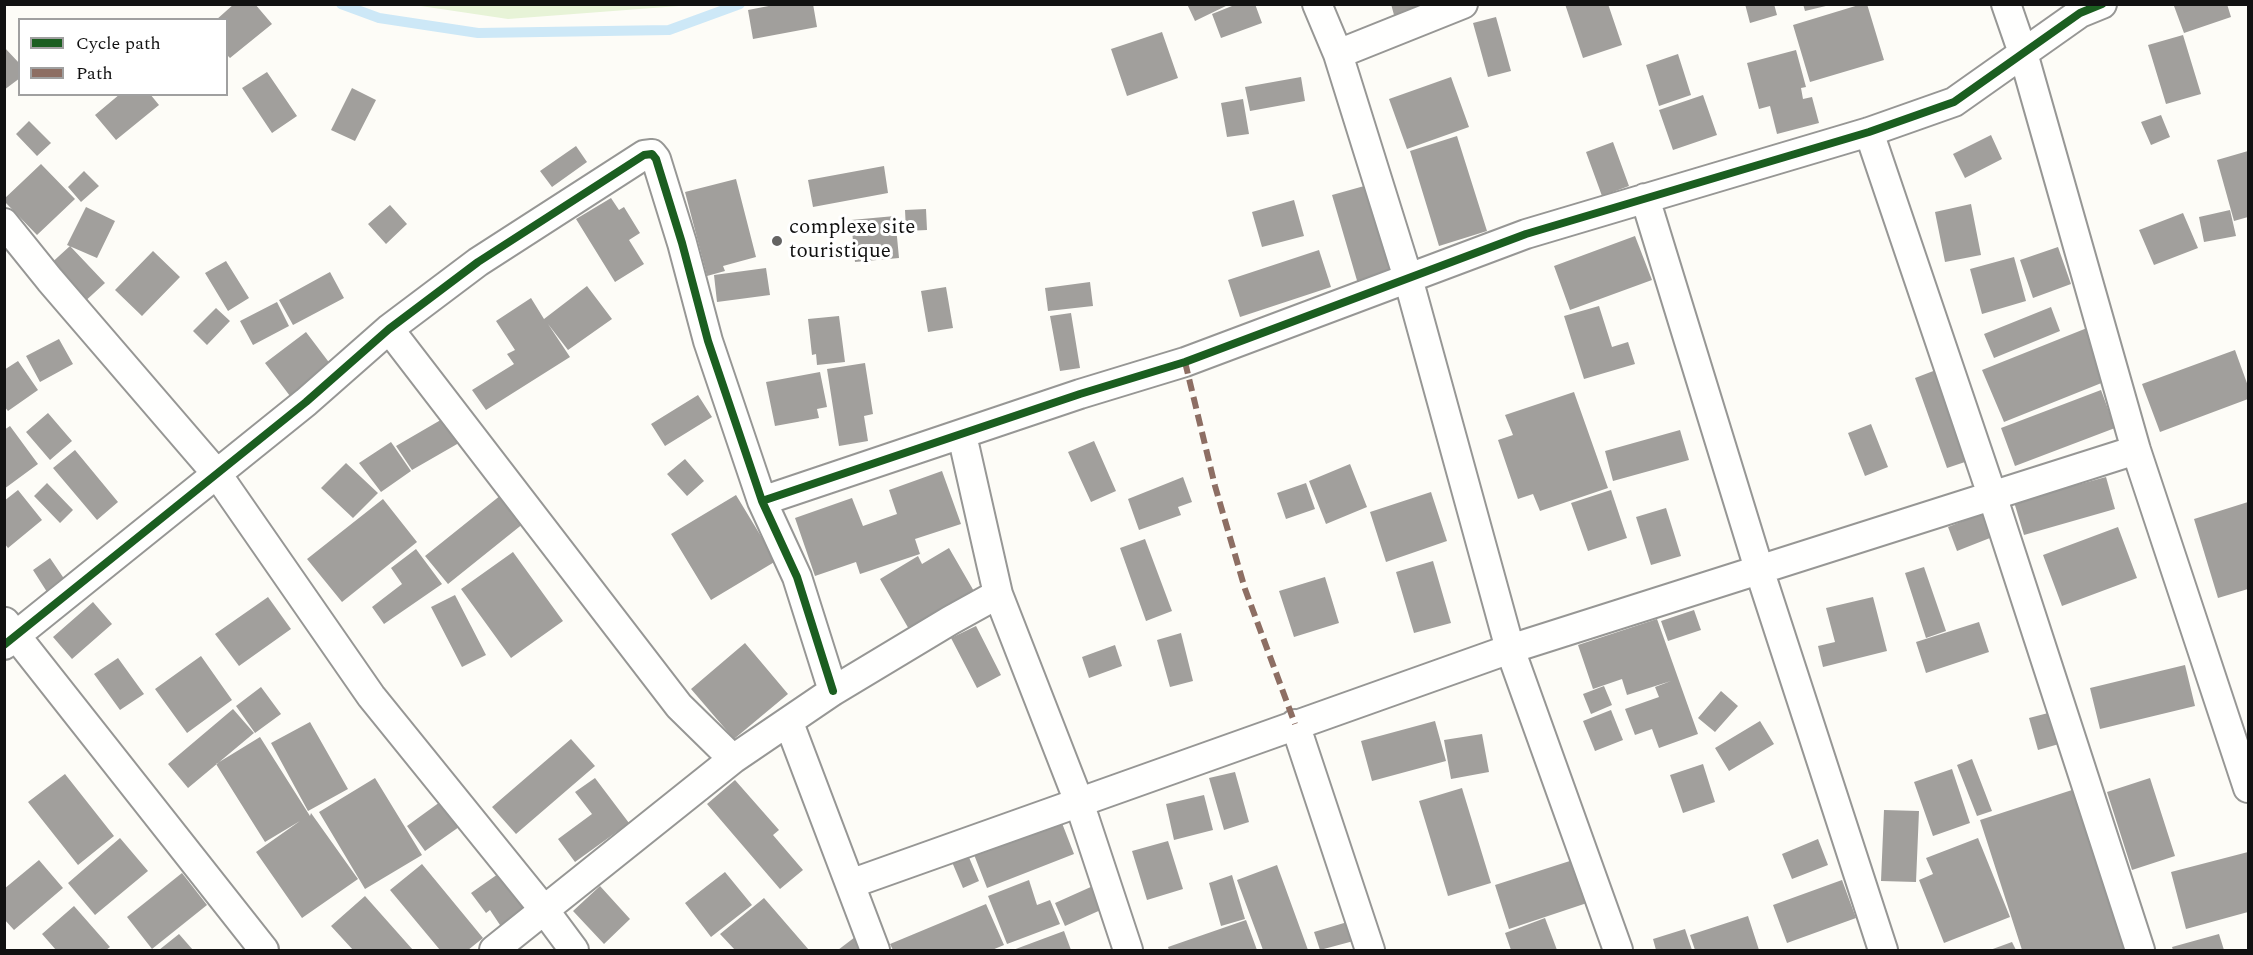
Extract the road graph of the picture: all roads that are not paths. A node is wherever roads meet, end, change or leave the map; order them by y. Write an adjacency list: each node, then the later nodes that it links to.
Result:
1 (1317, 4): 6 (street)
2 (1463, 4): 6 (street)
3 (2006, 4): 5 (street)
4 (2102, 4): 5 (street)
5 (2023, 53): 7 (street); 13 (street)
6 (1338, 54): 10 (street)
7 (1869, 132): 8 (street); 15 (street)
8 (1645, 198): 10 (street); 17 (street)
9 (4, 223): 14 (street)
10 (1408, 278): 12 (street); 20 (street)
11 (389, 329): 14 (street); 16 (street); 25 (street)
12 (962, 435): 16 (street); 18 (street)
13 (2136, 450): 15 (street); 24 (street)
14 (217, 474): 19 (street); 29 (street)
15 (1992, 495): 17 (street); 38 (street)
16 (762, 501): 21 (street)
17 (1759, 569): 20 (street); 37 (street)
18 (998, 594): 21 (street); 27 (street)
19 (9, 634): 30 (street)
20 (1510, 649): 23 (street); 36 (street)
21 (833, 691): 22 (street)
22 (789, 723): 25 (street); 28 (street)
23 (1295, 724): 27 (street); 35 (street)
24 (2243, 753): 26 (street)
25 (733, 759): 29 (street)
26 (2248, 788)
27 (1079, 802): 28 (street); 34 (street)
28 (850, 884): 33 (street)
29 (545, 911): 31 (street); 32 (street)
30 (264, 951)
31 (494, 951)
32 (574, 951)
33 (875, 951)
34 (1128, 951)
35 (1370, 951)
36 (1618, 951)
37 (1883, 951)
38 (2140, 951)

